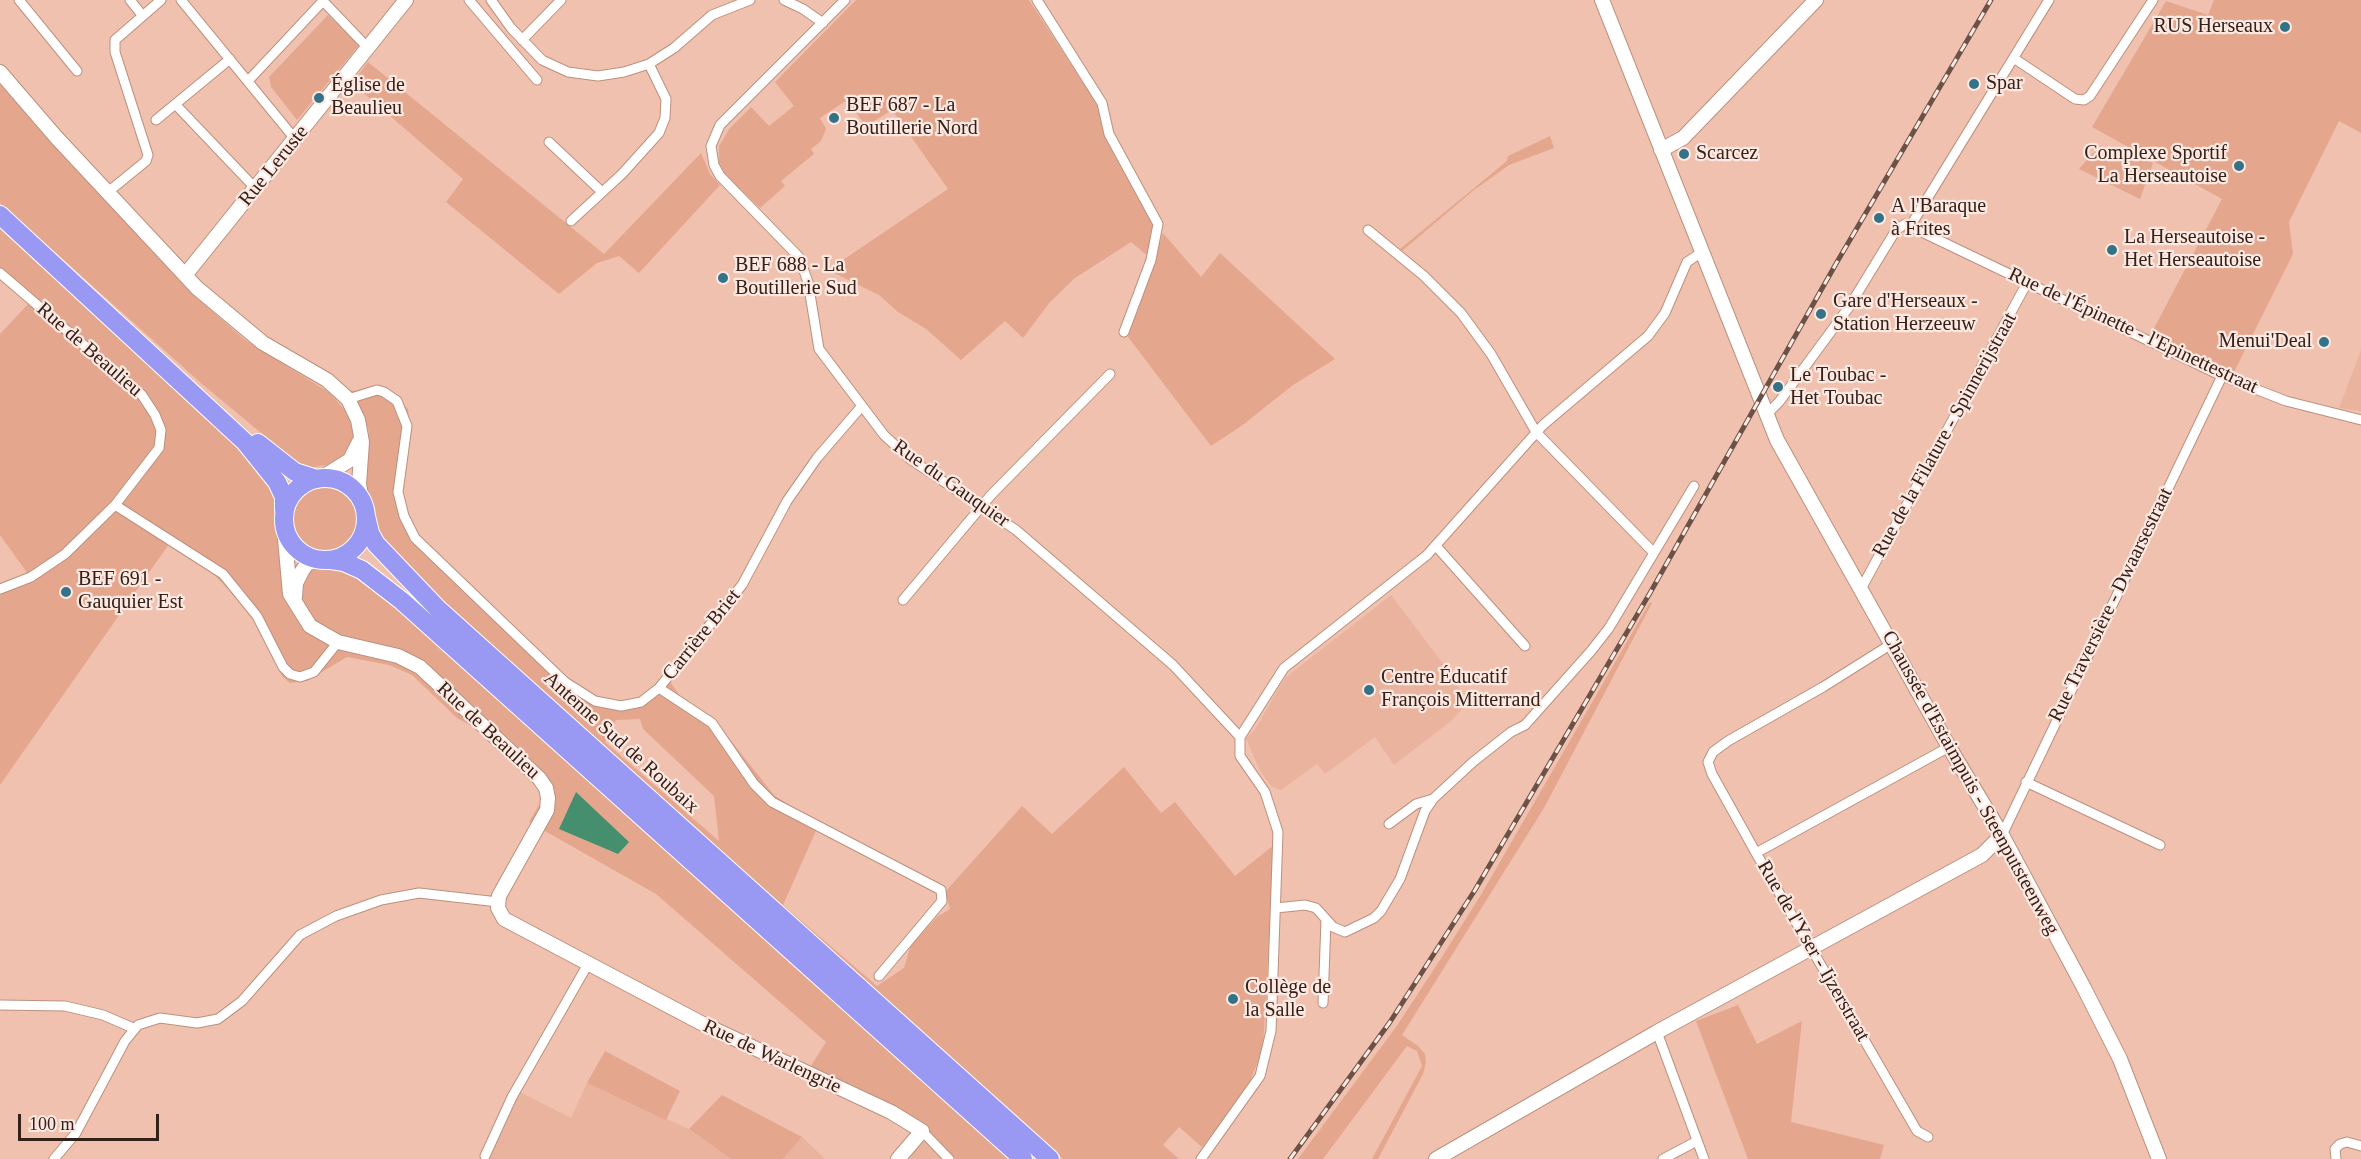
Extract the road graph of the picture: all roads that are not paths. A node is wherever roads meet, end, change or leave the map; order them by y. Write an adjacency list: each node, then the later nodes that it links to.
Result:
1 (19, 0): 25 (street)
2 (130, 0): 18 (street)
3 (161, 0): 18 (street)
4 (181, 0): 22 (street)
5 (406, 0): 21 (street, Rue Leruste)
6 (469, 0): 27 (street)
7 (491, 0): 20 (street)
8 (561, 0): 20 (street)
9 (750, 0): 24 (street)
10 (784, 0): 19 (street)
11 (845, 0): 19 (street)
12 (1037, 0): 45 (street)
13 (1602, 0): 33 (street, Chaussée d'Estaimpuis - Steenputsteenweg)
14 (1816, 0): 33 (street)
15 (2049, 0): 23 (street)
16 (2153, 0): 23 (street)
17 (322, 1): 21 (street); 28 (street)
18 (142, 15): 36 (street)
19 (823, 24): 50 (street, Rue du Gauquier)
20 (522, 40): 24 (street)
21 (368, 48): 31 (street, Rue Leruste)
22 (230, 59): 28 (street); 29 (street)
23 (2015, 59): 39 (street)
24 (649, 64): 35 (street)
25 (77, 71)
26 (0, 72): 36 (street)
27 (537, 80)
28 (248, 81): 31 (street)
29 (175, 104): 30 (street); 34 (street)
30 (156, 120)
31 (295, 139): 34 (street, Rue Leruste)
32 (549, 142): 35 (street)
33 (1661, 150): 41 (street, Chaussée d'Estaimpuis - Steenputsteenweg)
34 (255, 189): 43 (street, Rue Leruste)
35 (601, 191): 38 (street)
36 (108, 192): 43 (street)
37 (0, 215): 46 (highway)
38 (571, 221)
39 (1911, 225): 44 (street, Rue de l'Épinette - l'Epinettestraat); 51 (street)
40 (1368, 230): 54 (street)
41 (1702, 252): 51 (street, Chaussée d'Estaimpuis - Steenputsteenweg); 54 (street)
42 (0, 273): 57 (street, Rue de Beaulieu)
43 (186, 274): 49 (street)
44 (2028, 281): 48 (street, Rue de l'Épinette - l'Epinettestraat); 65 (street, Rue de la Filature - Spinnerijstraat)
45 (1124, 332)
46 (156, 357): 55 (highway); 60 (highway)
47 (1110, 374): 58 (street)
48 (2222, 376): 52 (street, Rue de l'Épinette - l'Epinettestraat); 74 (street, Rue Traversière - Dwaarsestraat)
49 (348, 399): 53 (street); 71 (street)
50 (861, 407): 58 (street, Rue du Gauquier); 71 (street, Carrière Briet)
51 (1766, 415): 65 (street, Chaussée d'Estaimpuis - Steenputsteenweg)
52 (2361, 420)
53 (360, 431): 55 (street); 59 (street)
54 (1536, 432): 61 (street); 62 (street)
55 (319, 478): 59 (highway); 60 (highway)
56 (1694, 486): 62 (street)
57 (115, 505): 64 (street, Rue de Beaulieu); 68 (street)
58 (982, 506): 66 (street); 72 (street, Rue du Gauquier)
59 (364, 509): 63 (highway); 86 (highway, Antenne Sud de Roubaix)
60 (284, 519): 63 (highway); 67 (street, Rue de Beaulieu)
61 (1436, 546): 70 (street); 72 (street)
62 (1654, 553): 75 (street)
63 (324, 560): 67 (street); 86 (highway, Antenne Sud de Roubaix)
64 (0, 589)
65 (1861, 589): 69 (street, Chaussée d'Estaimpuis - Steenputsteenweg)
66 (903, 600)
67 (298, 610): 68 (street, Rue de Beaulieu)
68 (338, 642): 80 (street, Rue de Beaulieu)
69 (1893, 643): 73 (street, Chaussée d'Estaimpuis - Steenputsteenweg); 79 (street, Rue de l'Yser - Ijzerstraat)
70 (1525, 646)
71 (659, 688): 85 (street, Carrière Briet)
72 (1240, 736): 81 (street)
73 (1949, 747): 77 (street, Chaussée d'Estaimpuis - Steenputsteenweg); 79 (street)
74 (2026, 782): 77 (street, Rue Traversière - Dwaarsestraat); 78 (street)
75 (1433, 799): 76 (street); 82 (street)
76 (1389, 824)
77 (2002, 836): 83 (street); 105 (street, Chaussée d'Estaimpuis - Steenputsteenweg)
78 (2160, 845)
79 (1756, 853): 83 (street, Rue de l'Yser - Ijzerstraat)
80 (498, 902): 84 (street); 89 (street)
81 (1276, 908): 82 (street); 101 (street)
82 (1326, 920): 87 (street)
83 (1813, 948): 90 (street); 92 (street, Rue de l'Yser - Ijzerstraat)
84 (588, 964): 91 (street, Rue de Warlengrie); 95 (street)
85 (879, 976)
86 (858, 999): 99 (highway); 100 (highway)
87 (1323, 1003)
88 (0, 1005): 89 (street)
89 (133, 1028): 96 (street)
90 (1657, 1032): 93 (street); 102 (street)
91 (922, 1131): 97 (street); 98 (street, Rue de Warlengrie)
92 (1928, 1137)
93 (1697, 1141): 103 (street); 104 (street)
94 (2361, 1146): 106 (street)
95 (485, 1156)
96 (54, 1159)
97 (898, 1159)
98 (949, 1159)
99 (1023, 1159)
100 (1050, 1159)
101 (1201, 1159)
102 (1436, 1159)
103 (1663, 1159)
104 (1704, 1159)
105 (2159, 1159)
106 (2337, 1159)

